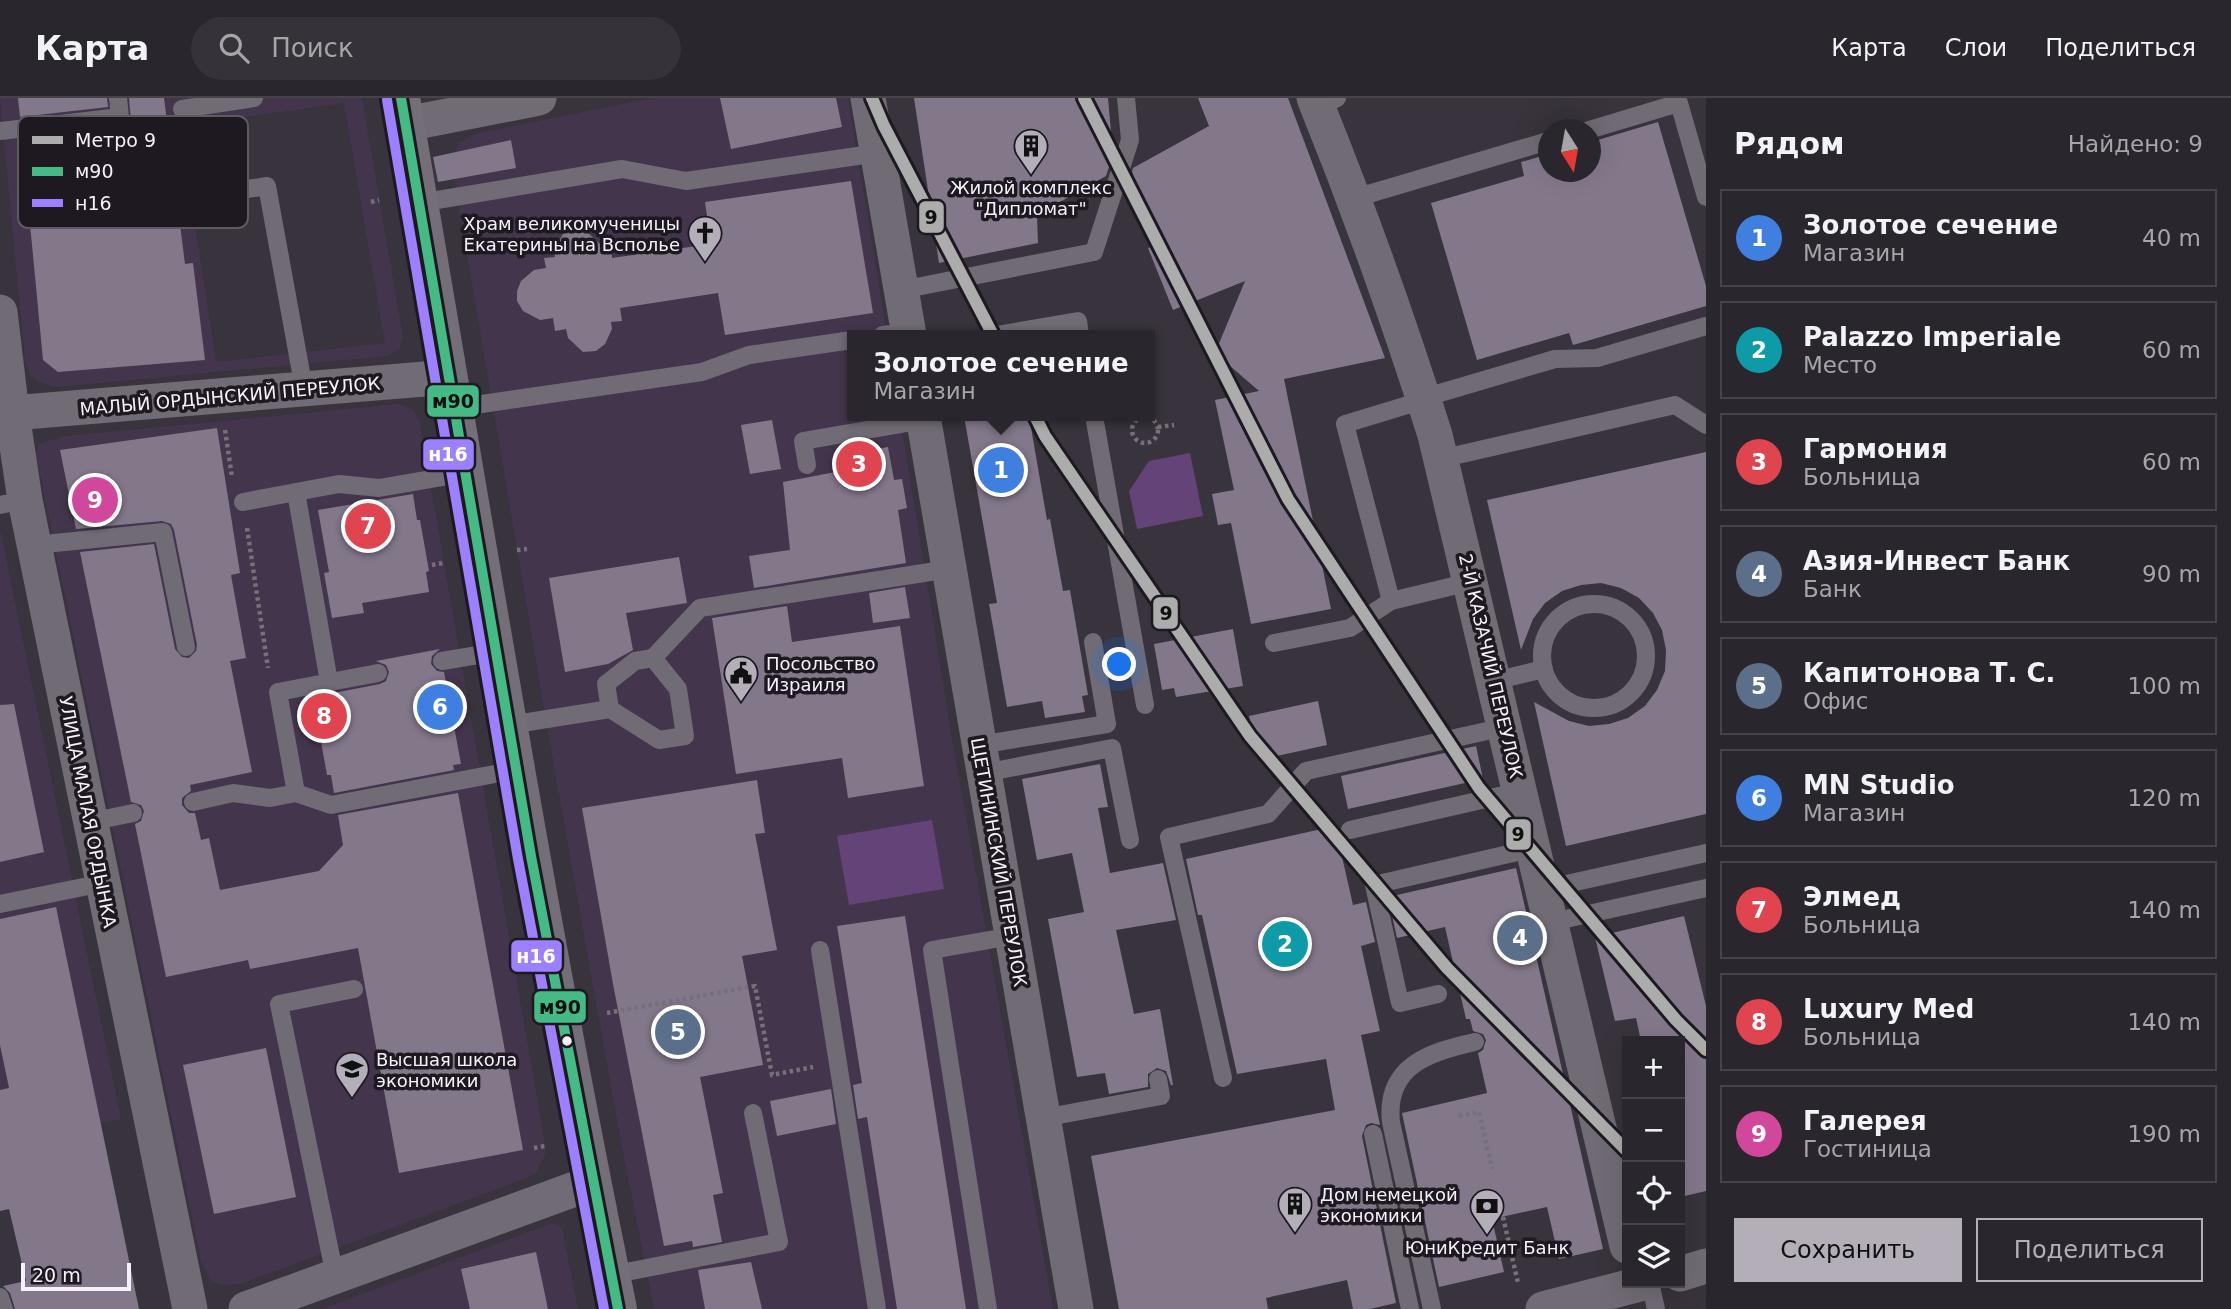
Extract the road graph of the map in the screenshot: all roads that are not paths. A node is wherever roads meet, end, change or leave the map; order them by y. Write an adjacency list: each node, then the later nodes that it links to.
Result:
1 (118, 98): 10 (lane)
2 (254, 98): 6 (lane)
3 (538, 98): 9 (street)
4 (868, 98): 15 (street)
5 (1126, 98): 20 (lane)
6 (232, 100): 8 (lane)
7 (1323, 101): 18 (street, 2-Й КАЗАЧИЙ ПЕРЕУЛОК)
8 (182, 108)
9 (404, 111): 19 (main road)
10 (120, 116)
11 (1601, 126): 17 (lane)
12 (18, 129): 13 (lane)
13 (0, 131)
14 (1538, 144): 18 (lane)
15 (878, 153): 19 (lane); 20 (street)
16 (248, 189): 27 (lane)
17 (1706, 197)
18 (1355, 198): 29 (street, 2-Й КАЗАЧИЙ ПЕРЕУЛОК)
19 (419, 203): 28 (main road)
20 (901, 290): 23 (street)
21 (0, 312): 30 (street, УЛИЦА МАЛАЯ ОРДЫНКА)
22 (1706, 326): 29 (lane)
23 (900, 330)
24 (1026, 330): 25 (lane)
25 (1079, 330)
26 (847, 341): 28 (lane)
27 (304, 389): 28 (street, МАЛЫЙ ОРДЫНСКИЙ ПЕРЕУЛОК); 30 (street, МАЛЫЙ ОРДЫНСКИЙ ПЕРЕУЛОК)
28 (452, 393): 37 (main road)
29 (1423, 399): 35 (street, 2-Й КАЗАЧИЙ ПЕРЕУЛОК); 44 (lane)
30 (12, 414): 39 (street, УЛИЦА МАЛАЯ ОРДЫНКА)
31 (907, 421): 36 (lane)
32 (924, 421): 42 (street, ЩЕТИНИНСКИЙ ПЕРЕУЛОК)
33 (1095, 421): 55 (lane)
34 (1706, 425): 35 (lane)
35 (1440, 459): 43 (street, 2-Й КАЗАЧИЙ ПЕРЕУЛОК)
36 (807, 466)
37 (466, 473): 38 (lane); 48 (main road)
38 (296, 492): 40 (lane); 54 (lane)
39 (13, 502): 41 (street, УЛИЦА МАЛАЯ ОРДЫНКА)
40 (243, 502)
41 (35, 545): 47 (lane); 65 (street, УЛИЦА МАЛАЯ ОРДЫНКА)
42 (949, 569): 49 (lane); 59 (street, ЩЕТИНИНСКИЙ ПЕРЕУЛОК)
43 (1470, 582): 44 (lane); 53 (street, 2-Й КАЗАЧИЙ ПЕРЕУЛОК)
44 (1391, 601): 46 (lane)
45 (1093, 642): 59 (lane)
46 (1273, 643)
47 (186, 646)
48 (496, 652): 50 (lane); 57 (main road)
49 (653, 658): 56 (lane); 56 (lane)
50 (442, 662)
51 (1544, 669): 51 (lane); 53 (lane)
52 (378, 673): 54 (lane)
53 (1494, 681): 58 (street, 2-Й КАЗАЧИЙ ПЕРЕУЛОК)
54 (329, 682): 62 (lane)
55 (1144, 705)
56 (610, 709): 57 (lane)
57 (509, 725): 60 (main road)
58 (1505, 727): 61 (street, 2-Й КАЗАЧИЙ ПЕРЕУЛОК); 80 (lane)
59 (981, 759): 67 (lane); 75 (street, ЩЕТИНИНСКИЙ ПЕРЕУЛОК)
60 (516, 770): 62 (lane); 85 (main road)
61 (1521, 791): 66 (lane); 68 (street, 2-Й КАЗАЧИЙ ПЕРЕУЛОК)
62 (296, 793): 63 (lane)
63 (193, 802)
64 (133, 813): 65 (lane)
65 (90, 822): 70 (street, УЛИЦА МАЛАЯ ОРДЫНКА)
66 (1350, 830)
67 (1130, 840)
68 (1535, 848): 72 (street, 2-Й КАЗАЧИЙ ПЕРЕУЛОК); 78 (lane)
69 (1706, 853): 72 (lane)
70 (103, 883): 73 (lane); 95 (street, УЛИЦА МАЛАЯ ОРДЫНКА)
71 (1706, 888): 74 (lane)
72 (1544, 889): 74 (street, 2-Й КАЗАЧИЙ ПЕРЕУЛОК)
73 (0, 904)
74 (1552, 922): 86 (street, 2-Й КАЗАЧИЙ ПЕРЕУЛОК)
75 (1012, 936): 83 (street, ЩЕТИНИНСКИЙ ПЕРЕУЛОК); 98 (lane)
76 (820, 950): 97 (lane)
77 (354, 989): 89 (lane)
78 (1438, 994)
79 (1475, 1042): 101 (lane)
80 (1223, 1078)
81 (1158, 1079): 83 (lane)
82 (753, 1113): 91 (lane)
83 (1043, 1118): 99 (street, ЩЕТИНИНСКИЙ ПЕРЕУЛОК)
84 (1373, 1134): 100 (lane)
85 (592, 1182): 89 (street); 91 (main road)
86 (1622, 1225)
87 (1706, 1266): 88 (street)
88 (1685, 1272)
89 (335, 1276): 96 (street)
90 (1645, 1288): 93 (street)
91 (614, 1292)
92 (0, 1297): 94 (lane)
93 (1598, 1302): 102 (street)
94 (4, 1309)
95 (190, 1309)
96 (246, 1309)
97 (877, 1309)
98 (988, 1309)
99 (1076, 1309)
100 (1410, 1309)
101 (1432, 1309)
102 (1543, 1309)

